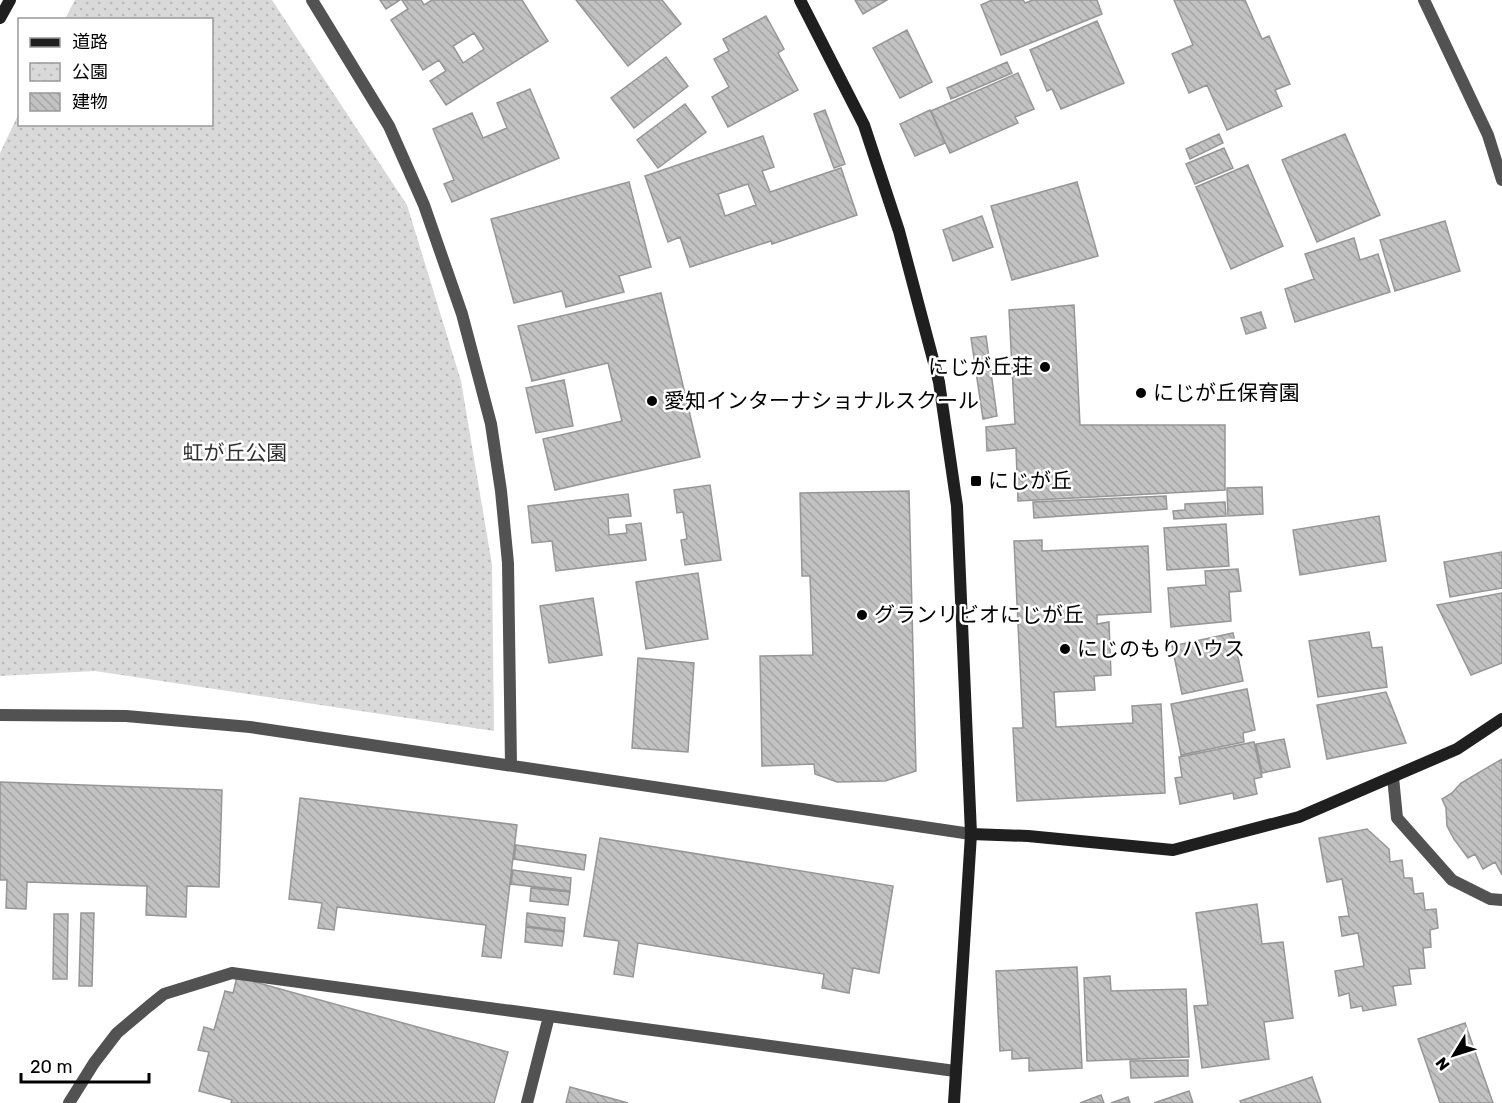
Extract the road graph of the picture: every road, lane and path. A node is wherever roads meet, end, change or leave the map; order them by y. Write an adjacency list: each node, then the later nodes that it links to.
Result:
1 (10, 0): 5 (street)
2 (312, 0): 9 (street)
3 (800, 0): 11 (street)
4 (1424, 0): 6 (street)
5 (0, 18)
6 (1502, 180)
7 (0, 716): 9 (street)
8 (1502, 719): 10 (street)
9 (511, 765): 11 (street)
10 (1393, 777): 11 (street); 12 (street)
11 (971, 834): 14 (street)
12 (1502, 900)
13 (549, 1016): 14 (street); 15 (street); 16 (street)
14 (955, 1071): 17 (street)
15 (69, 1103)
16 (526, 1103)
17 (954, 1103)

